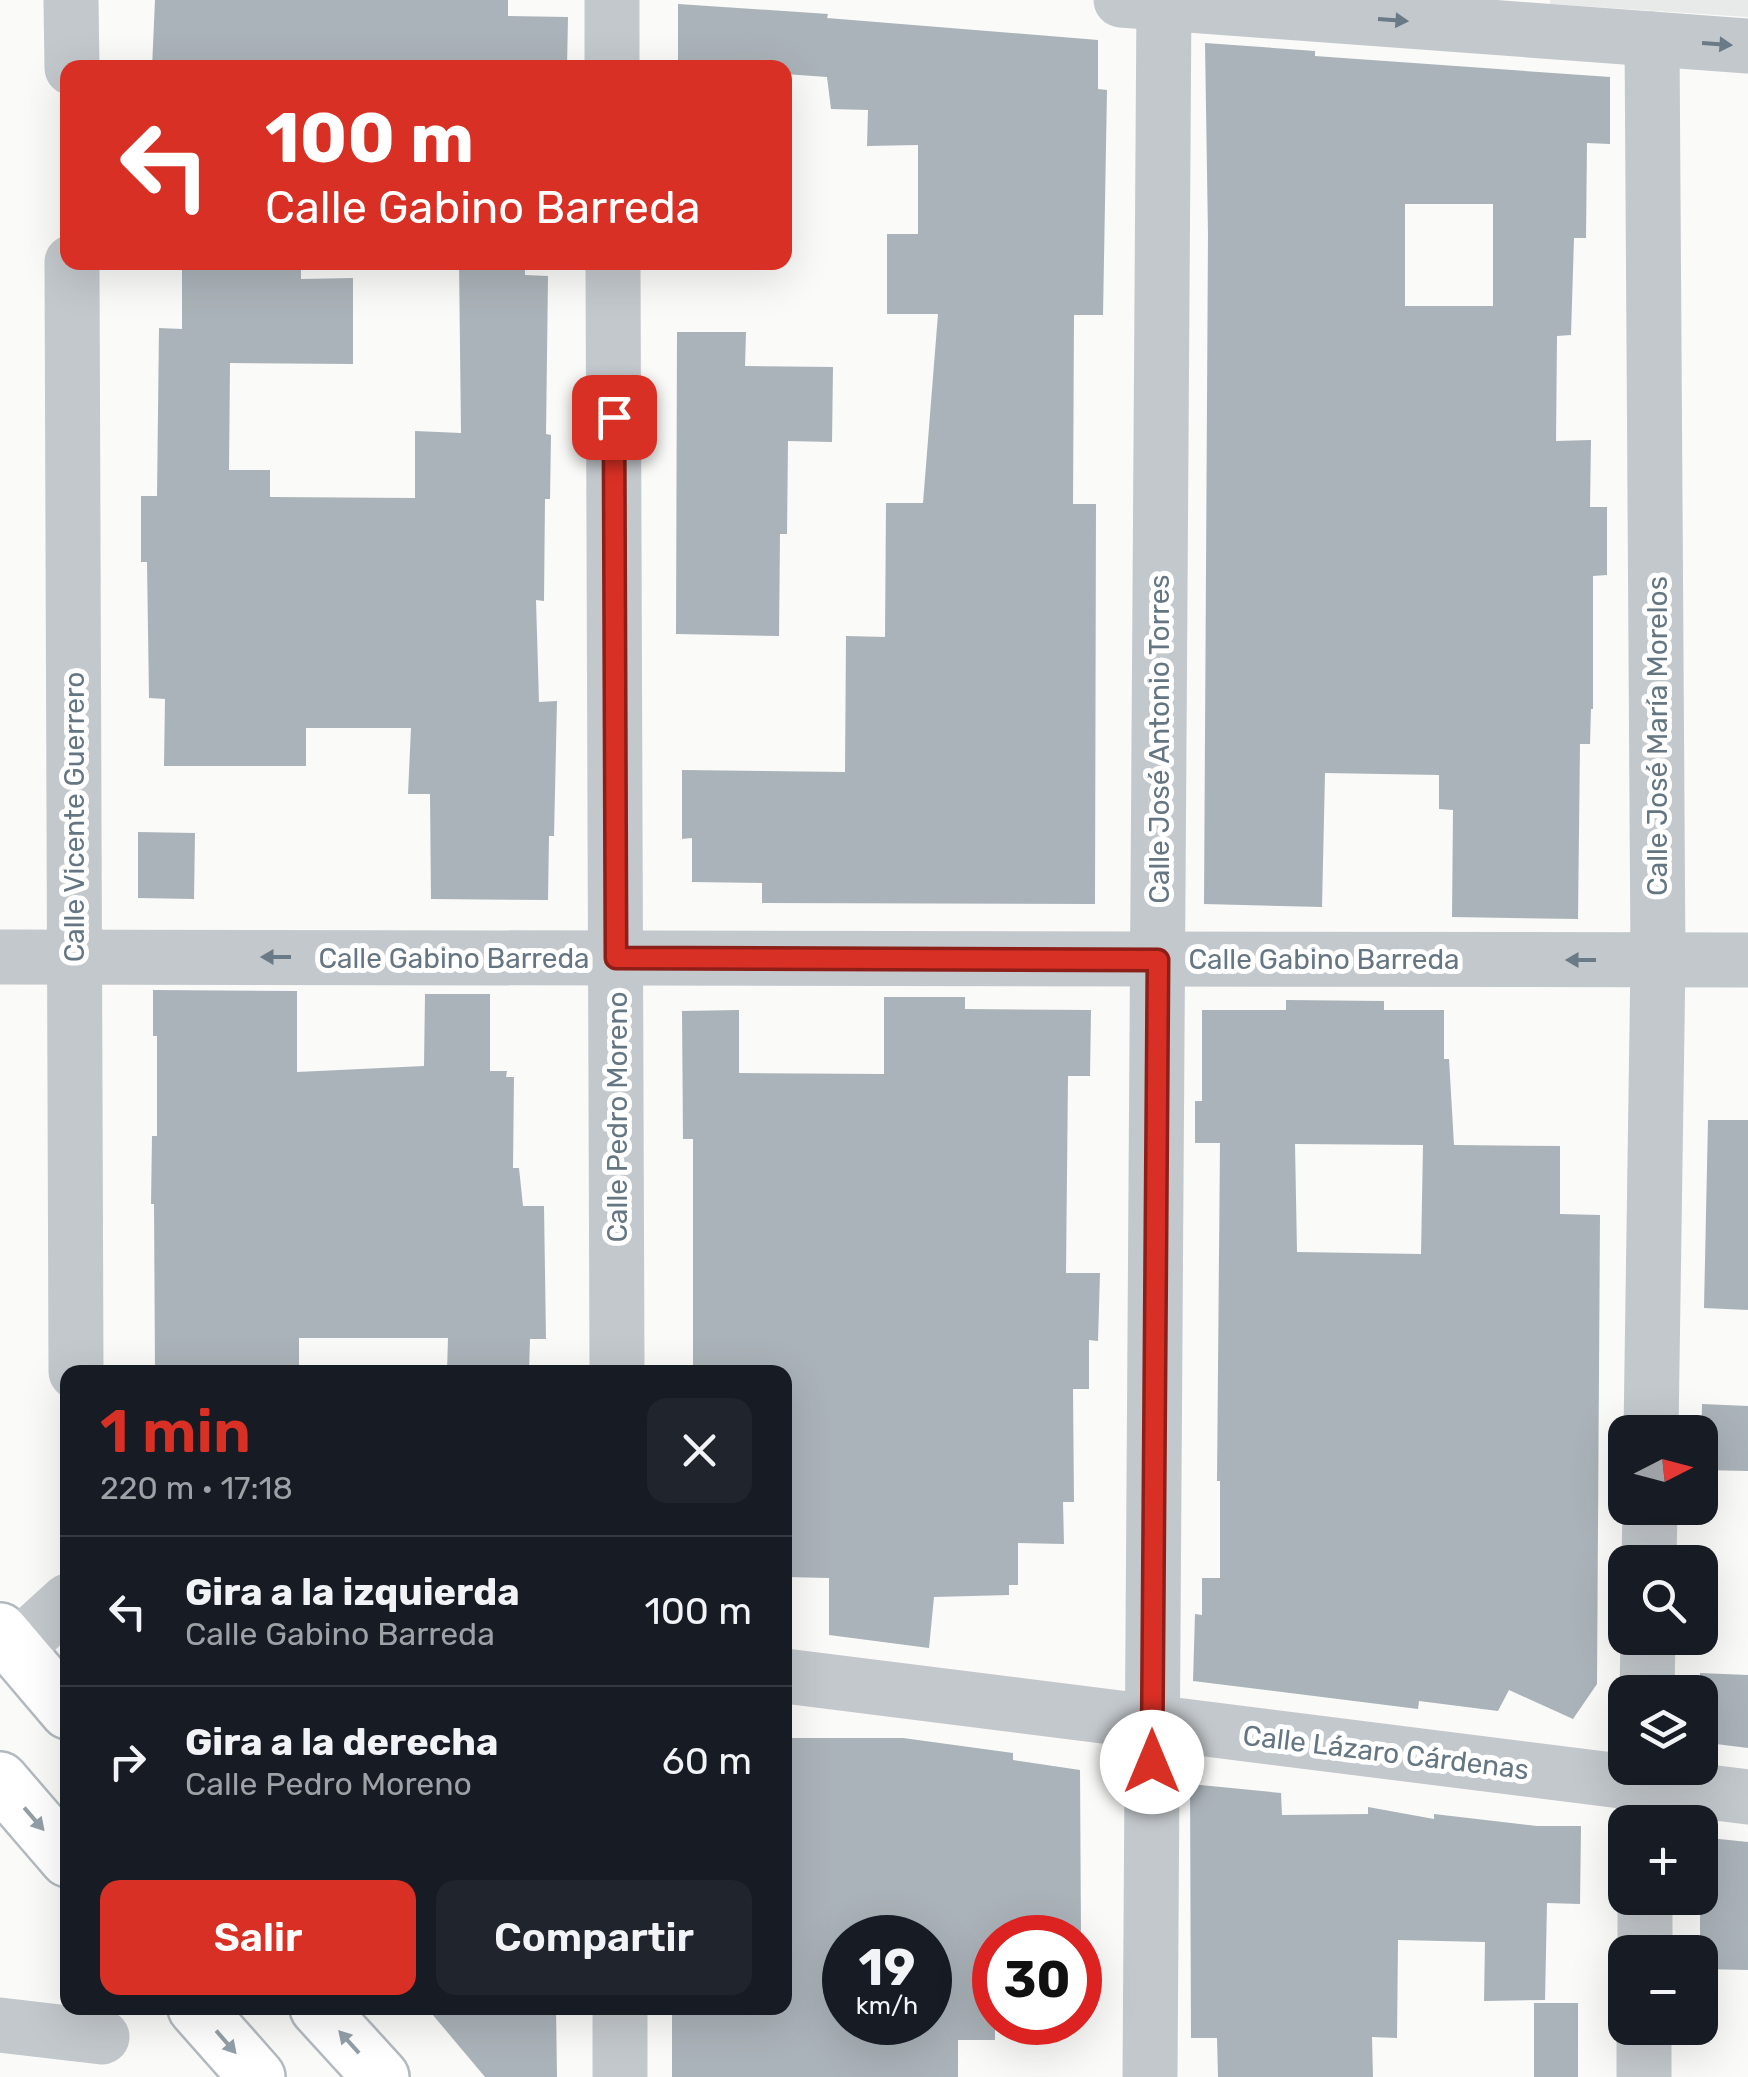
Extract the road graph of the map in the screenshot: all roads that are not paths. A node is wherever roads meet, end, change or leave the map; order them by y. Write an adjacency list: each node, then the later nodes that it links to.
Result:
1 (71, 0): 6 (street)
2 (612, 0): 7 (street)
3 (1150, 1): 4 (street, one-way to 4); 13 (street, Calle José Antonio Torres)
4 (1652, 39): 5 (street, one-way to 5); 14 (street, Calle José María Morelos)
5 (1748, 46)
6 (72, 60)
7 (612, 60)
8 (72, 270): 11 (street, Calle Vicente Guerrero)
9 (613, 270): 12 (street, Calle Pedro Moreno)
10 (0, 957): 11 (street, Calle Gabino Barreda)
11 (75, 957): 12 (street, Calle Gabino Barreda, one-way to 11); 16 (street, Calle Vicente Guerrero)
12 (616, 958): 13 (street, Calle Gabino Barreda); 17 (street, Calle Pedro Moreno)
13 (1158, 960): 14 (street, Calle Gabino Barreda, one-way to 13); 23 (street, Calle José Antonio Torres)
14 (1658, 960): 15 (street, Calle Gabino Barreda); 18 (street, Calle José María Morelos)
15 (1748, 960)
16 (76, 1365)
17 (618, 1365)
18 (1651, 1415)
19 (60, 1606): 20 (street)
20 (8, 1640): 22 (main road)
21 (792, 1677): 23 (street, Calle Lázaro Cárdenas)
22 (60, 1702)
23 (1152, 1723): 25 (street, Calle Lázaro Cárdenas); 37 (street, Calle José Antonio Torres)
24 (0, 1780): 27 (main road, one-way to 27)
25 (1646, 1791): 26 (street, Calle Lázaro Cárdenas)
26 (1748, 1797)
27 (60, 1849)
28 (202, 2015): 34 (main road, one-way to 34)
29 (324, 2015): 35 (main road, one-way to 29)
30 (620, 2015): 36 (street)
31 (0, 2025): 32 (street)
32 (109, 2041)
33 (1644, 2045): 38 (street)
34 (257, 2077)
35 (381, 2077)
36 (620, 2077)
37 (1150, 2077)
38 (1644, 2077)

